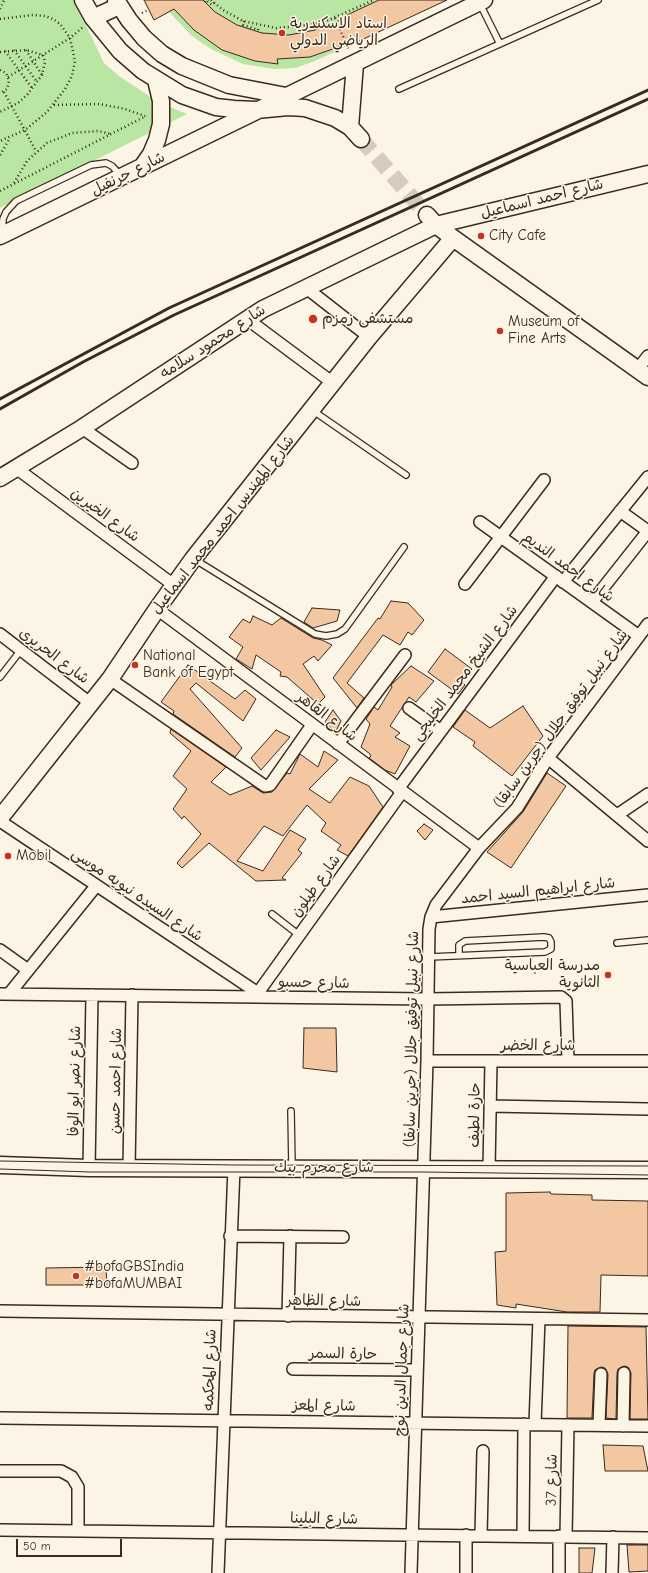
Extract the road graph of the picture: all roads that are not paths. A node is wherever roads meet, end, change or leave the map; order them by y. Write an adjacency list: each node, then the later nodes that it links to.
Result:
1 (83, 0): 5 (street)
2 (598, 0): 6 (lane)
3 (482, 1): 6 (lane); 7 (street, شارع جرنفيل)
4 (117, 3): 5 (street); 10 (street)
5 (93, 18): 8 (street)
6 (500, 44): 9 (lane)
7 (355, 64): 10 (street, شارع جرنفيل); 12 (street)
8 (156, 80): 11 (street); 14 (street)
9 (399, 89)
10 (286, 96): 11 (street, شارع جرنفيل)
11 (256, 110): 12 (street); 14 (street, شارع جرنفيل)
12 (350, 127): 13 (street)
13 (361, 139)
14 (141, 168): 16 (street, شارع جرنفيل)
15 (648, 174): 17 (street, شارع احمد اسماعيل)
16 (121, 177): 18 (street, شارع جرنفيل); 18 (lane)
17 (432, 220): 19 (street); 20 (street, شارع محمود سلامه)
18 (1, 235)
19 (453, 238): 22 (street, شارع المهندس احمد محمد اسماعيل); 24 (street)
20 (305, 287): 21 (street, شارع محمود سلامه); 22 (street)
21 (247, 319): 25 (street); 27 (street, شارع محمود سلامه)
22 (369, 337): 25 (street, شارع المهندس احمد محمد اسماعيل)
23 (648, 356): 24 (street)
24 (643, 373)
25 (333, 383): 26 (street, شارع المهندس احمد محمد اسماعيل)
26 (312, 410): 30 (lane); 39 (street, شارع المهندس احمد محمد اسماعيل)
27 (82, 428): 28 (street); 29 (street, شارع محمود سلامه)
28 (132, 463)
29 (16, 468): 31 (street, شارع محمود سلامه); 42 (street, شارع الخيرين)
30 (406, 475)
31 (0, 478)
32 (544, 480): 37 (street)
33 (646, 483): 34 (street, شارع الشيخ محمد الخليجى)
34 (620, 511): 36 (street); 40 (street, شارع الشيخ محمد الخليجى)
35 (480, 522): 37 (street, شارع احمد النديم)
36 (648, 531): 43 (street)
37 (501, 537): 40 (street, شارع احمد النديم); 41 (street)
38 (404, 547): 39 (lane)
39 (193, 559): 42 (street, شارع المهندس احمد محمد اسماعيل)
40 (559, 579): 43 (street, شارع احمد النديم); 55 (street, شارع الشيخ محمد الخليجى)
41 (465, 584)
42 (175, 586): 44 (street, شارع المهندس احمد محمد اسماعيل)
43 (592, 602): 47 (street, شارع احمد النديم)
44 (157, 609): 51 (street, شارع المهندس احمد محمد اسماعيل); 54 (street, شارع القاهر)
45 (648, 624): 47 (street, شارع نبيل توفيق جلال (جرين سابقا))
46 (0, 634): 48 (street, شارع الحريرى)
47 (639, 636): 57 (street, شارع نبيل توفيق جلال (جرين سابقا))
48 (21, 650): 50 (lane); 52 (street, شارع الحريرى)
49 (405, 655): 56 (street)
50 (0, 677)
51 (110, 679): 52 (street, شارع المهندس احمد محمد اسماعيل); 54 (street)
52 (90, 703): 61 (street, شارع المهندس احمد محمد اسماعيل)
53 (409, 708): 55 (street)
54 (312, 725): 56 (street, شارع القاهر)
55 (441, 730): 58 (street, شارع الشيخ محمد الخليجى)
56 (338, 744): 58 (street, شارع القاهر)
57 (548, 758): 60 (street); 64 (street, شارع نبيل توفيق جلال (جرين سابقا))
58 (400, 790): 64 (street, شارع القاهر); 69 (street, شارع طيلون)
59 (648, 794): 60 (street)
60 (617, 815): 63 (street)
61 (0, 818)
62 (0, 821): 65 (street, شارع السيده نبويه موسى)
63 (648, 841)
64 (480, 848): 68 (street, شارع نبيل توفيق جلال (جرين سابقا))
65 (96, 886): 75 (street); 79 (street, شارع السيده نبويه موسى)
66 (648, 895): 68 (street, شارع ابراهيم السيد احمد)
67 (272, 914): 69 (lane)
68 (431, 917): 74 (street, شارع نبيل توفيق جلال (جرين سابقا))
69 (299, 935): 79 (street, شارع طيلون)
70 (648, 940): 71 (lane)
71 (617, 943)
72 (0, 950): 75 (street)
73 (459, 955): 73 (lane); 74 (lane)
74 (429, 957): 80 (street, شارع نبيل توفيق جلال (جرين سابقا))
75 (28, 970): 76 (street)
76 (4, 994): 77 (street, شارع حسبو)
77 (92, 995): 78 (street, شارع حسبو); 89 (street, شارع نصر ابو الوفا)
78 (132, 995): 79 (street, شارع حسبو); 90 (street, شارع احمد حسن)
79 (256, 995): 80 (street, شارع حسبو)
80 (428, 999): 81 (street, شارع نبيل توفيق جلال (جرين سابقا)); 83 (street, شارع حسبو)
81 (427, 1061): 82 (street, شارع الخضر); 93 (street, شارع نبيل توفيق جلال (جرين سابقا))
82 (490, 1061): 83 (street, شارع الخضر); 85 (street, حارة لطيف)
83 (568, 1061): 84 (street, شارع الخضر)
84 (648, 1061)
85 (490, 1106): 86 (street); 94 (street, حارة لطيف)
86 (648, 1109)
87 (291, 1111): 92 (lane)
88 (0, 1166): 89 (street, شارع محرم بيك)
89 (89, 1168): 90 (street, شارع محرم بيك)
90 (129, 1168): 91 (street, شارع محرم بيك)
91 (234, 1168): 92 (street, شارع محرم بيك); 96 (street, شارع المحكمه)
92 (292, 1168): 93 (street, شارع محرم بيك)
93 (423, 1168): 94 (street, شارع محرم بيك); 102 (street, شارع جمال الدين نوح)
94 (489, 1169): 95 (street, شارع محرم بيك)
95 (648, 1170)
96 (230, 1236): 97 (street); 100 (street, شارع المحكمه)
97 (290, 1236): 98 (street); 101 (street)
98 (343, 1237)
99 (0, 1311): 100 (street, شارع الظاهر)
100 (227, 1315): 101 (street, شارع الظاهر); 110 (street, شارع المحكمه)
101 (288, 1316): 102 (street, شارع الظاهر)
102 (418, 1317): 103 (street, شارع الظاهر); 106 (street, شارع جمال الدين نوح)
103 (538, 1319): 104 (street, شارع الظاهر); 112 (street)
104 (648, 1320)
105 (293, 1368): 106 (street, حارة السمر)
106 (417, 1370): 111 (street, شارع جمال الدين نوح)
107 (624, 1373): 115 (street)
108 (600, 1374): 114 (street)
109 (0, 1418): 110 (street, شارع المعز)
110 (223, 1420): 111 (street, شارع المعز); 121 (street, شارع المحكمه)
111 (415, 1422): 112 (street, شارع المعز); 122 (street, شارع جمال الدين نوح)
112 (530, 1424): 113 (street, شارع المعز); 125 (street)
113 (568, 1425): 114 (street, شارع المعز); 126 (street, شارع 37)
114 (600, 1425): 115 (street, شارع المعز)
115 (623, 1426): 116 (street, شارع المعز)
116 (648, 1426)
117 (483, 1451): 124 (street)
118 (0, 1471): 120 (street)
119 (0, 1530): 120 (street, شارع البلينا)
120 (78, 1531): 121 (street, شارع البلينا)
121 (219, 1532): 122 (street, شارع البلينا); 129 (street, شارع المحكمه)
122 (411, 1534): 123 (street, شارع البلينا); 130 (street, شارع جمال الدين نوح)
123 (466, 1535): 124 (street, شارع البلينا); 131 (street)
124 (481, 1535): 125 (street, شارع البلينا)
125 (523, 1536): 126 (street, شارع البلينا)
126 (562, 1537): 127 (street, شارع البلينا); 132 (street, شارع 37)
127 (613, 1537): 128 (street, شارع البلينا); 133 (street)
128 (648, 1538)
129 (218, 1573)
130 (411, 1573)
131 (466, 1573)
132 (559, 1573)
133 (612, 1573)

